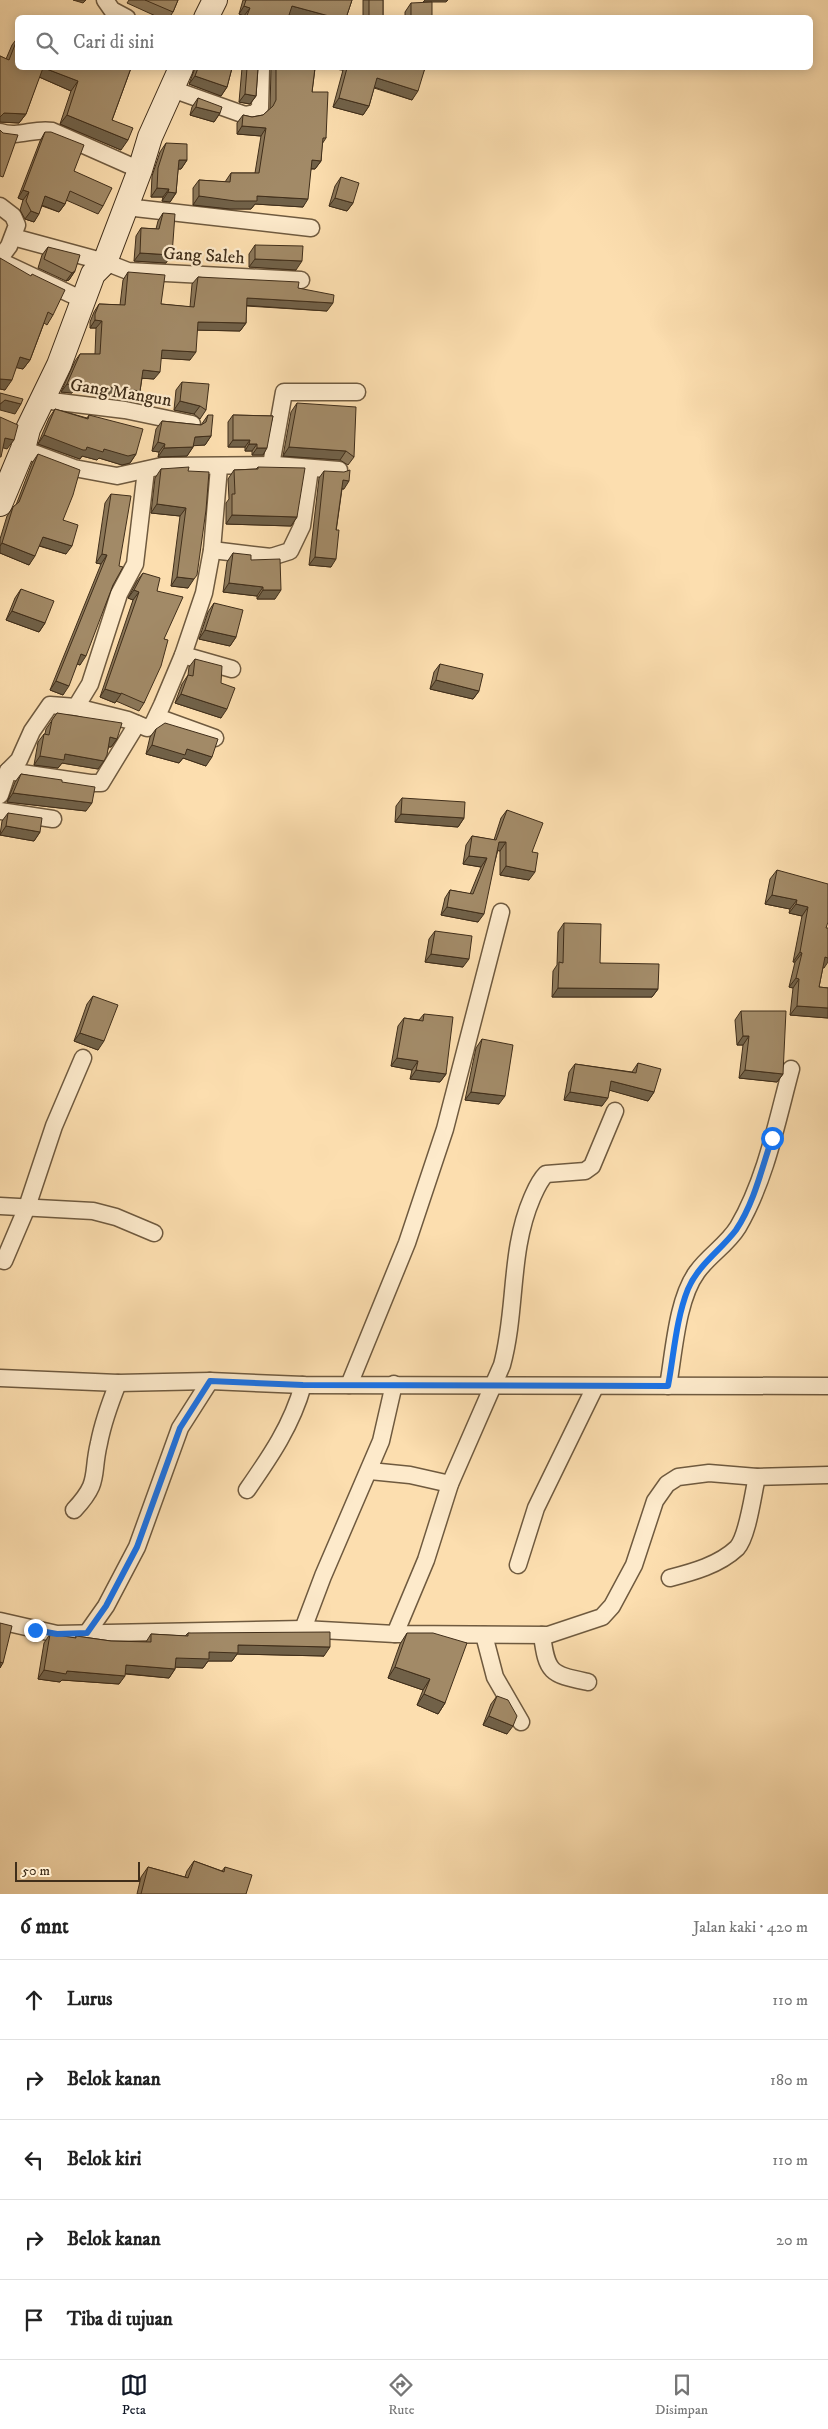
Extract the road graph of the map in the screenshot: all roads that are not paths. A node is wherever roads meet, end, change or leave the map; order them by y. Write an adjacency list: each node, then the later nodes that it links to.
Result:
1 (105, 0): 3 (street)
2 (215, 0): 4 (street)
3 (121, 15)
4 (208, 15)
5 (261, 70): 6 (street)
6 (177, 78): 8 (street)
7 (0, 132): 8 (street)
8 (140, 170): 10 (street)
9 (0, 206): 12 (street)
10 (126, 207): 11 (street); 14 (street)
11 (311, 228)
12 (13, 237): 13 (street); 14 (street, Gang Saleh)
13 (0, 260): 16 (street)
14 (105, 262): 15 (street, Gang Saleh); 16 (street)
15 (302, 280)
16 (83, 300): 18 (street)
17 (358, 392): 21 (street)
18 (43, 400): 19 (street, Gang Mangun); 20 (street)
19 (192, 424)
20 (20, 433): 24 (street); 26 (street)
21 (271, 465): 22 (street); 23 (street)
22 (219, 467): 24 (street); 27 (street)
23 (310, 469): 25 (street); 27 (street)
24 (146, 470): 30 (street)
25 (339, 470)
26 (0, 504)
27 (212, 550): 28 (street)
28 (183, 655): 29 (street); 31 (street)
29 (232, 669)
30 (76, 707): 32 (street); 34 (street)
31 (157, 717): 32 (street); 33 (street)
32 (137, 724): 34 (street)
33 (215, 738)
34 (8, 771): 35 (street)
35 (0, 795)
36 (0, 811): 37 (street)
37 (53, 820)
38 (501, 912): 52 (street)
39 (83, 1058): 43 (street)
40 (791, 1069): 53 (street)
41 (614, 1111): 50 (street)
42 (0, 1206): 43 (street)
43 (27, 1207): 44 (street); 45 (street)
44 (154, 1234)
45 (4, 1261)
46 (0, 1378): 48 (street)
47 (210, 1381): 48 (street); 51 (street); 66 (street)
48 (118, 1383): 61 (street)
49 (394, 1384): 50 (street); 52 (street); 56 (street)
50 (494, 1384): 55 (street); 59 (street)
51 (303, 1385): 52 (street); 60 (street)
52 (349, 1385)
53 (668, 1386): 54 (street); 55 (street)
54 (828, 1386)
55 (595, 1387): 62 (street)
56 (370, 1471): 59 (street); 65 (street)
57 (828, 1475): 58 (street)
58 (757, 1477): 63 (street); 69 (street)
59 (450, 1484): 67 (street)
60 (247, 1490)
61 (74, 1510)
62 (518, 1565)
63 (670, 1578)
64 (0, 1622): 66 (street)
65 (303, 1629): 66 (street); 67 (street)
66 (87, 1633)
67 (395, 1634): 68 (street)
68 (484, 1635): 69 (street); 71 (street)
69 (542, 1635): 70 (street)
70 (588, 1682)
71 (521, 1722)

